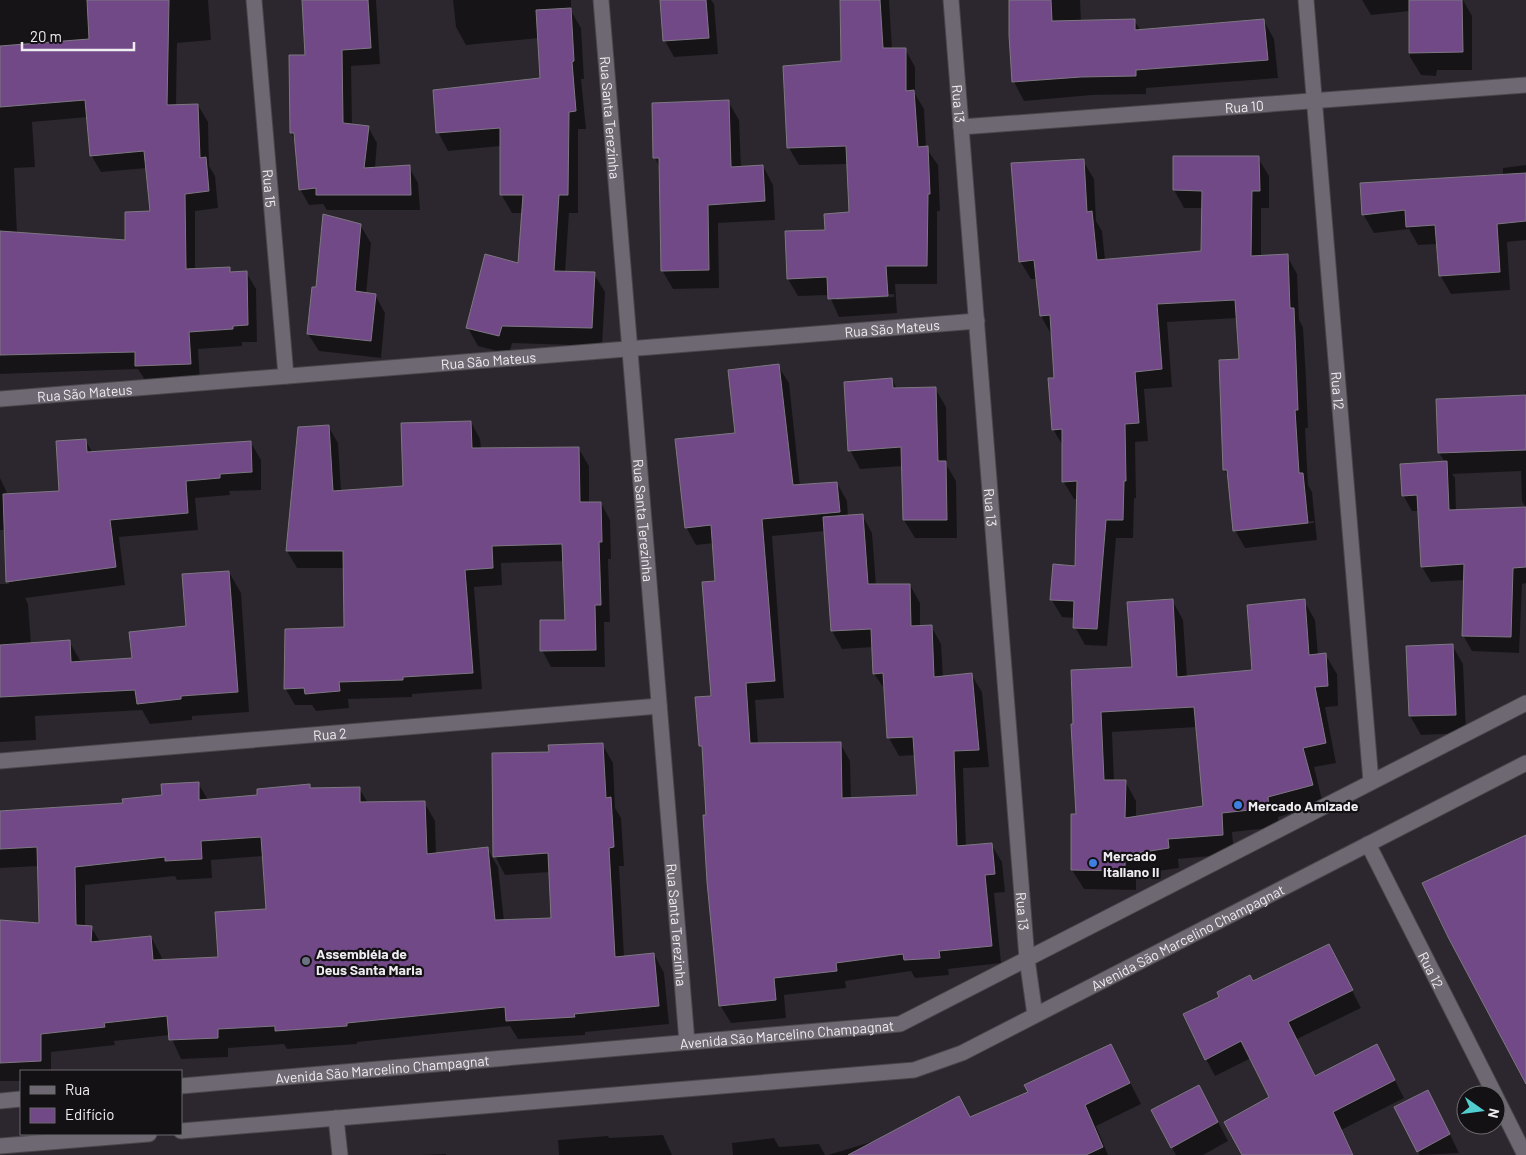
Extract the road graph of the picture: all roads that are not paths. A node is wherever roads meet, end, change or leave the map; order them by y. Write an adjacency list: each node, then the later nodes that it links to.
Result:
1 (254, 0): 10 (street, Rua 15)
2 (600, 0): 9 (street, Rua Santa Terezinha)
3 (951, 0): 7 (street, Rua 13)
4 (1306, 0): 6 (street, Rua 12)
5 (1526, 85): 6 (street, Rua 10)
6 (1315, 101): 7 (street, Rua 10); 16 (street, Rua 12)
7 (961, 127): 8 (street, Rua 13)
8 (978, 320): 9 (street, Rua São Mateus); 18 (street, Rua 13)
9 (629, 348): 10 (street, Rua São Mateus); 13 (street, Rua Santa Terezinha)
10 (286, 376): 11 (street, Rua São Mateus)
11 (0, 399)
12 (1526, 703): 16 (street, Avenida São Marcelino Champagnat)
13 (659, 706): 14 (street, Rua 2); 20 (street, Rua Santa Terezinha)
14 (0, 761)
15 (1526, 763): 17 (street, Avenida São Marcelino Champagnat)
16 (1371, 782): 18 (street, Avenida São Marcelino Champagnat)
17 (1368, 844): 19 (street, Avenida São Marcelino Champagnat); 21 (street, Rua 12)
18 (1027, 959): 19 (street, Rua 13); 20 (street, Avenida São Marcelino Champagnat)
19 (1036, 1015): 26 (street, Avenida São Marcelino Champagnat)
20 (687, 1042): 22 (street, Avenida São Marcelino Champagnat)
21 (1489, 1085)
22 (182, 1086)
23 (20, 1099): 24 (street)
24 (0, 1101)
25 (1506, 1117): 31 (street, Rua 12)
26 (336, 1118): 27 (street, Avenida São Marcelino Champagnat); 30 (street)
27 (182, 1131)
28 (137, 1135): 29 (street)
29 (0, 1146)
30 (340, 1155)
31 (1526, 1155)

